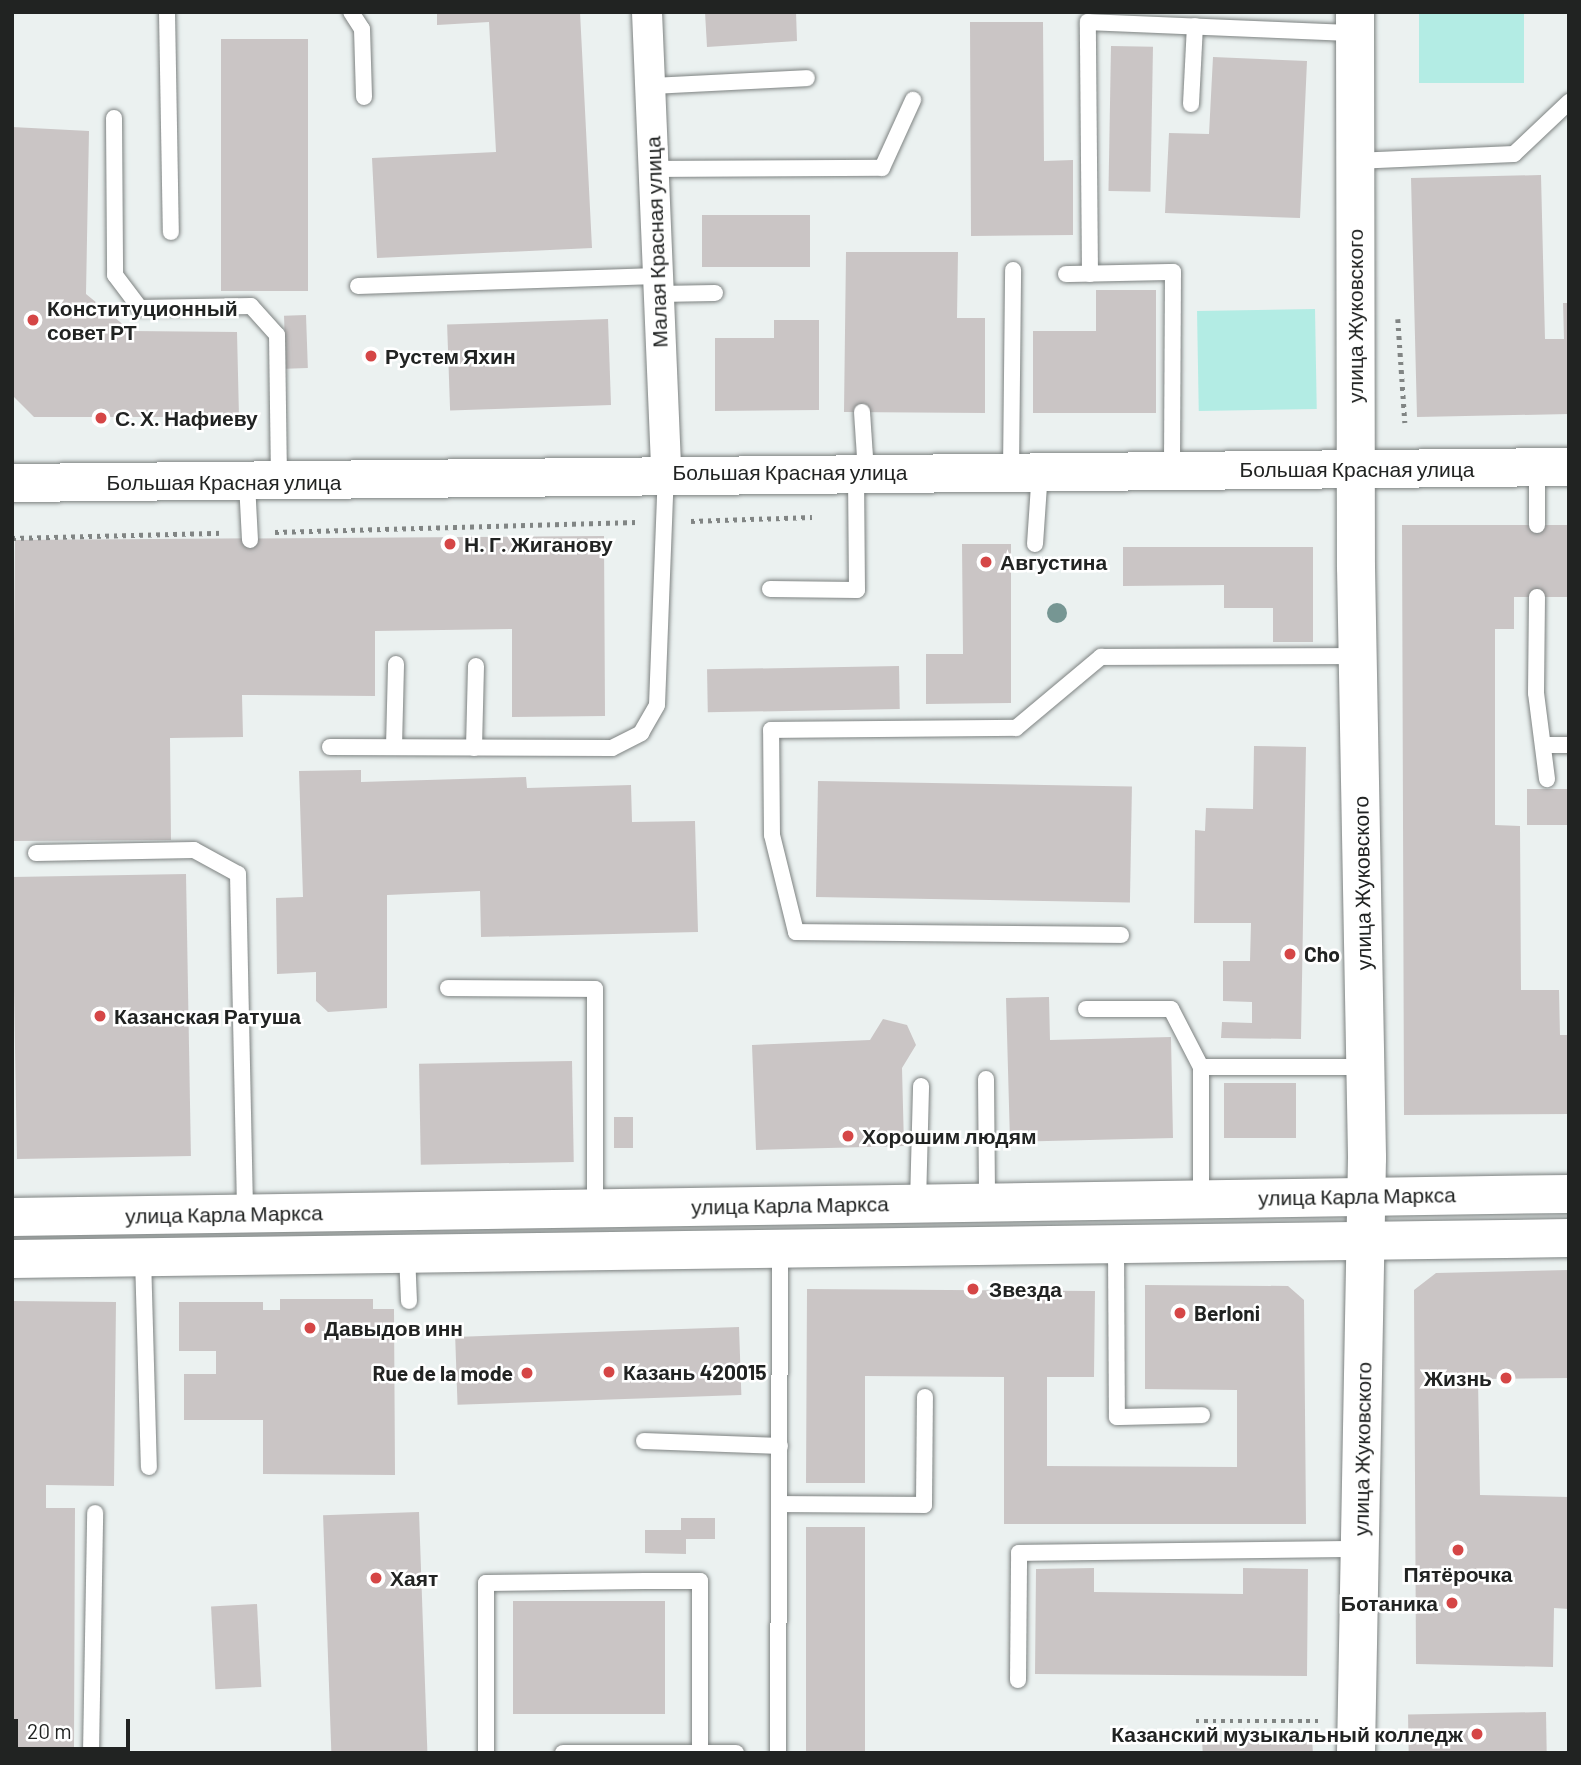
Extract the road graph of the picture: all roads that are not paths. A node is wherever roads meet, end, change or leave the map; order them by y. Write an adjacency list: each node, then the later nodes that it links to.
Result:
1 (167, 12): 16 (lane)
2 (351, 12): 9 (lane)
3 (647, 12): 8 (street, Малая Красная улица)
4 (1126, 17): 6 (lane); 19 (lane)
5 (1355, 23): 6 (lane); 14 (street, улица Жуковского)
6 (1195, 26): 12 (lane)
7 (807, 78): 8 (lane)
8 (650, 86): 15 (street, Малая Красная улица)
9 (364, 97)
10 (913, 100): 15 (lane)
11 (1569, 102): 14 (lane)
12 (1191, 104)
13 (114, 118): 31 (lane)
14 (1355, 161): 26 (street, улица Жуковского)
15 (653, 169): 20 (street, Малая Красная улица)
16 (171, 232)
17 (1013, 270): 28 (lane)
18 (1066, 274): 19 (lane)
19 (1090, 274): 25 (lane)
20 (658, 285): 21 (lane); 22 (lane); 29 (street, Малая Красная улица)
21 (358, 286)
22 (715, 293)
23 (862, 412): 27 (lane)
24 (1553, 467): 26 (street, Большая Красная улица); 32 (lane)
25 (1172, 470): 26 (street, Большая Красная улица); 28 (street, Большая Красная улица)
26 (1355, 470): 37 (street, улица Жуковского)
27 (861, 471): 28 (street, Большая Красная улица); 29 (street, Большая Красная улица); 35 (lane)
28 (1025, 471): 34 (lane)
29 (666, 472): 31 (street, Большая Красная улица); 44 (lane)
30 (12, 483): 31 (street, Большая Красная улица)
31 (263, 483): 33 (lane)
32 (1537, 525)
33 (250, 540)
34 (1035, 544)
35 (770, 589)
36 (1537, 597): 40 (lane)
37 (1358, 656): 47 (lane); 50 (street, улица Жуковского)
38 (396, 664): 43 (lane)
39 (475, 666): 44 (lane)
40 (1546, 745): 41 (lane); 45 (lane)
41 (1569, 745)
42 (330, 747): 43 (lane)
43 (394, 747): 44 (lane)
44 (474, 748)
45 (1547, 779)
46 (36, 853): 60 (lane)
47 (1121, 935)
48 (448, 988): 59 (lane)
49 (1086, 1009): 51 (lane)
50 (1365, 1066): 51 (lane); 55 (street, улица Жуковского)
51 (1201, 1067): 56 (lane)
52 (986, 1079): 57 (lane)
53 (921, 1086): 58 (lane)
54 (1569, 1193): 55 (street, улица Карла Маркса)
55 (1367, 1196): 56 (street, улица Карла Маркса); 63 (street, улица Жуковского)
56 (1201, 1199): 57 (street, улица Карла Маркса)
57 (987, 1202): 58 (street, улица Карла Маркса)
58 (918, 1203): 59 (street, улица Карла Маркса)
59 (595, 1208): 60 (street, улица Карла Маркса)
60 (245, 1213): 61 (street, улица Карла Маркса)
61 (12, 1217)
62 (1569, 1238): 63 (street, улица Карла Маркса)
63 (1366, 1242): 64 (street, улица Карла Маркса); 77 (street, улица Жуковского)
64 (1116, 1246): 65 (street, улица Карла Маркса); 71 (lane)
65 (780, 1249): 66 (street, улица Карла Маркса); 73 (lane)
66 (407, 1254): 67 (street, улица Карла Маркса); 69 (lane)
67 (143, 1257): 68 (street, улица Карла Маркса); 74 (lane)
68 (12, 1259)
69 (409, 1301)
70 (925, 1396): 75 (lane)
71 (1202, 1415)
72 (644, 1441): 73 (lane)
73 (780, 1446): 75 (lane)
74 (149, 1467)
75 (780, 1504): 86 (lane)
76 (95, 1513): 81 (lane)
77 (1360, 1549): 78 (lane); 79 (street, улица Жуковского)
78 (1018, 1680)
79 (1356, 1737)
80 (700, 1750): 82 (lane); 84 (lane); 85 (lane)
81 (91, 1753)
82 (486, 1753)
83 (564, 1753): 84 (lane)
84 (572, 1753)
85 (736, 1753)
86 (778, 1753)

